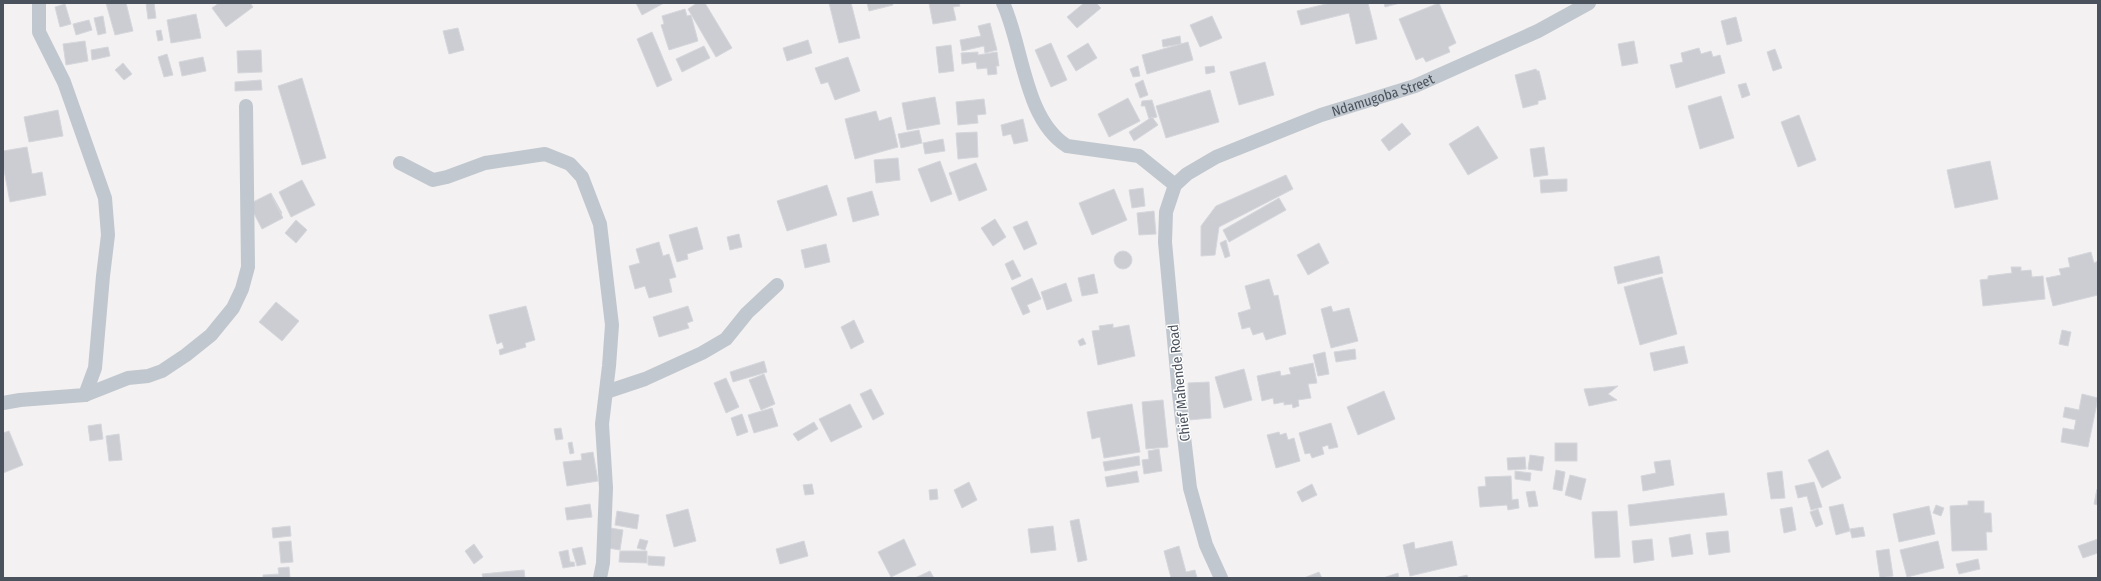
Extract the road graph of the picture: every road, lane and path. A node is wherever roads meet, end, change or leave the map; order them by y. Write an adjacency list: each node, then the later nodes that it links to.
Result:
1 (39, 3): 9 (street)
2 (1003, 3): 6 (street)
3 (1589, 3): 6 (street, Ndamugoba Street)
4 (246, 106): 9 (street)
5 (400, 163): 8 (street)
6 (1175, 185): 12 (street, Chief Mahende Road)
7 (777, 285): 8 (street)
8 (606, 392): 11 (street)
9 (85, 395): 10 (street)
10 (3, 403)
11 (600, 578)
12 (1221, 578)

